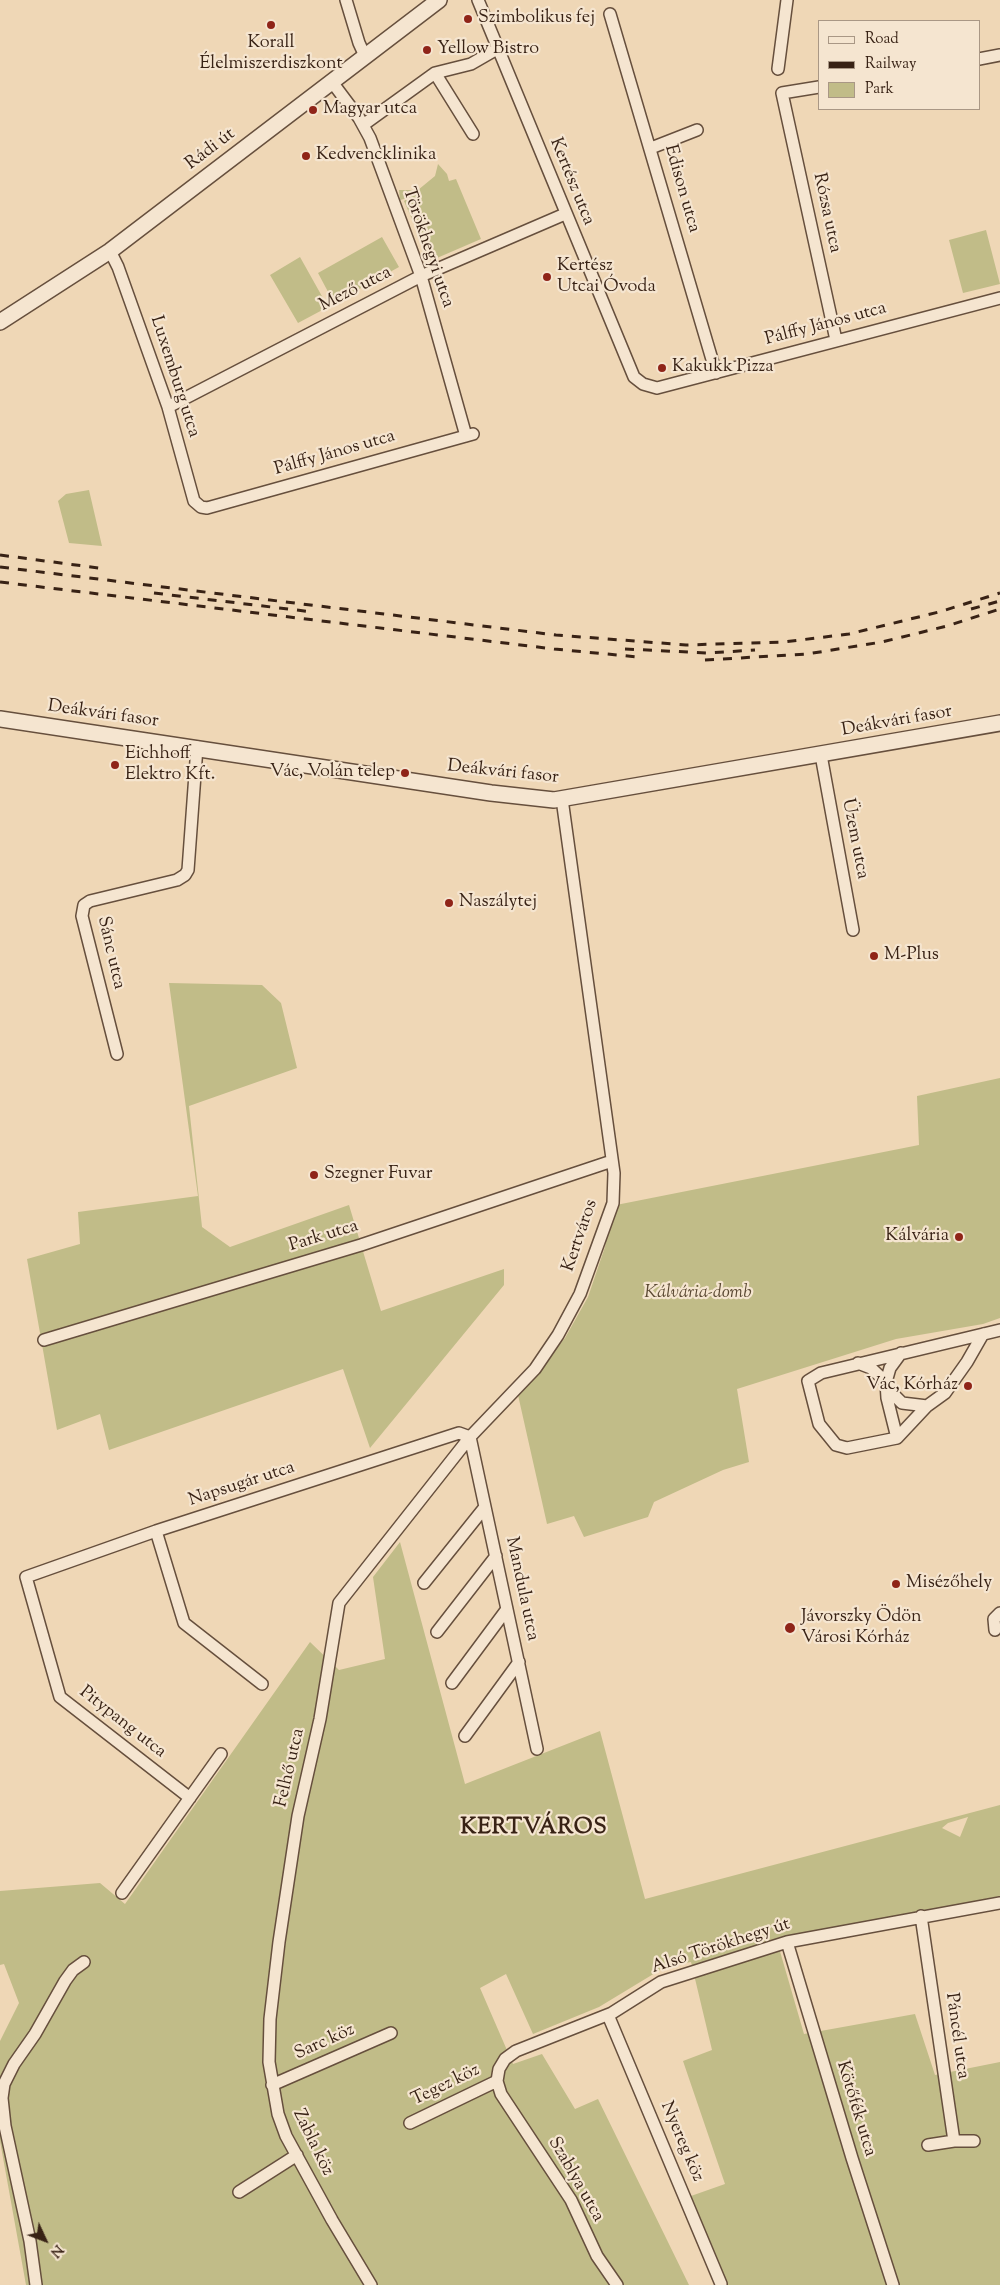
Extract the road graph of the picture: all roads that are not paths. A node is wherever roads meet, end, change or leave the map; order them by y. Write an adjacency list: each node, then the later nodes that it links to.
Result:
1 (346, 0): 8 (street)
2 (439, 0): 8 (street, Rádi út)
3 (478, 0): 6 (street, Kertész utca)
4 (787, 0): 10 (street)
5 (610, 14): 17 (street, Edison utca)
6 (497, 49): 11 (street); 18 (street, Kertész utca)
7 (1000, 55): 9 (street)
8 (365, 56): 12 (street, Rádi út)
9 (980, 59)
10 (778, 69)
11 (435, 73): 14 (street); 16 (street)
12 (332, 82): 14 (street, Törökhegyi utca); 19 (street, Rádi út)
13 (818, 87): 23 (street, Rózsa utca)
14 (363, 125): 20 (street, Törökhegyi utca)
15 (697, 130): 17 (street)
16 (473, 134)
17 (651, 148): 24 (street, Edison utca)
18 (565, 214): 20 (street, Mező utca); 25 (street, Kertész utca)
19 (110, 251): 22 (street, Rádi út); 26 (street, Luxemburg utca)
20 (421, 276): 26 (street, Mező utca); 27 (street, Törökhegyi utca)
21 (1000, 298): 23 (street, Pálffy János utca)
22 (0, 322)
23 (836, 340): 24 (street, Pálffy János utca)
24 (716, 373): 25 (street, Pálffy János utca)
25 (634, 377)
26 (168, 408): 28 (street, Luxemburg utca)
27 (470, 435): 28 (street, Pálffy János utca)
28 (207, 508)
29 (0, 719): 31 (street, Deákvári fasor)
30 (1000, 723): 32 (street, Deákvári fasor)
31 (198, 747): 33 (street, Deákvári fasor); 35 (street, Sánc utca)
32 (821, 755): 33 (street, Deákvári fasor); 34 (street, Üzem utca)
33 (562, 799): 36 (street, Kertváros)
34 (853, 930)
35 (117, 1054)
36 (612, 1161): 39 (street, Park utca); 44 (street, Kertváros)
37 (1000, 1330): 38 (street)
38 (983, 1334): 40 (street); 43 (street)
39 (44, 1340)
40 (901, 1353): 41 (street); 42 (street)
41 (858, 1363): 42 (street); 45 (street)
42 (886, 1382): 43 (street); 45 (street)
43 (927, 1406): 45 (street)
44 (470, 1437): 46 (street, Mandula utca); 47 (street, Napsugár utca); 51 (street, Kertváros)
45 (897, 1438)
46 (485, 1507): 48 (street, Mandula utca); 50 (street)
47 (156, 1531): 49 (street, Napsugár utca); 58 (street)
48 (496, 1556): 52 (street, Mandula utca); 55 (street)
49 (26, 1576): 62 (street, Pitypang utca)
50 (424, 1583)
51 (339, 1603): 66 (street, Felhő utca)
52 (507, 1609): 56 (street, Mandula utca); 57 (street)
53 (1000, 1613): 54 (street)
54 (995, 1630)
55 (437, 1632)
56 (519, 1662): 59 (street); 60 (street, Mandula utca)
57 (452, 1682)
58 (262, 1684)
59 (465, 1736)
60 (537, 1749)
61 (221, 1754): 62 (street)
62 (190, 1798): 63 (street)
63 (122, 1893)
64 (1000, 1903): 65 (street, Alsó Törökhegy út)
65 (921, 1916): 67 (street, Alsó Törökhegy út); 74 (street, Páncél utca)
66 (279, 1942): 72 (street, Zabla köz)
67 (787, 1942): 69 (street, Alsó Törökhegy út); 83 (street, Kötőfék utca)
68 (84, 1962): 80 (street)
69 (608, 2015): 71 (street, Alsó Törökhegy út); 79 (street, Nyereg köz)
70 (391, 2033): 72 (street, Sarc köz)
71 (497, 2081): 73 (street, Tegez köz); 82 (street, Szablya utca)
72 (272, 2085): 77 (street, Zabla köz)
73 (410, 2123)
74 (954, 2141): 75 (street); 76 (street)
75 (974, 2141)
76 (928, 2145)
77 (297, 2155): 78 (street); 81 (street, Zabla köz)
78 (239, 2192)
79 (721, 2284)
80 (36, 2285)
81 (371, 2285)
82 (617, 2285)
83 (893, 2285)

